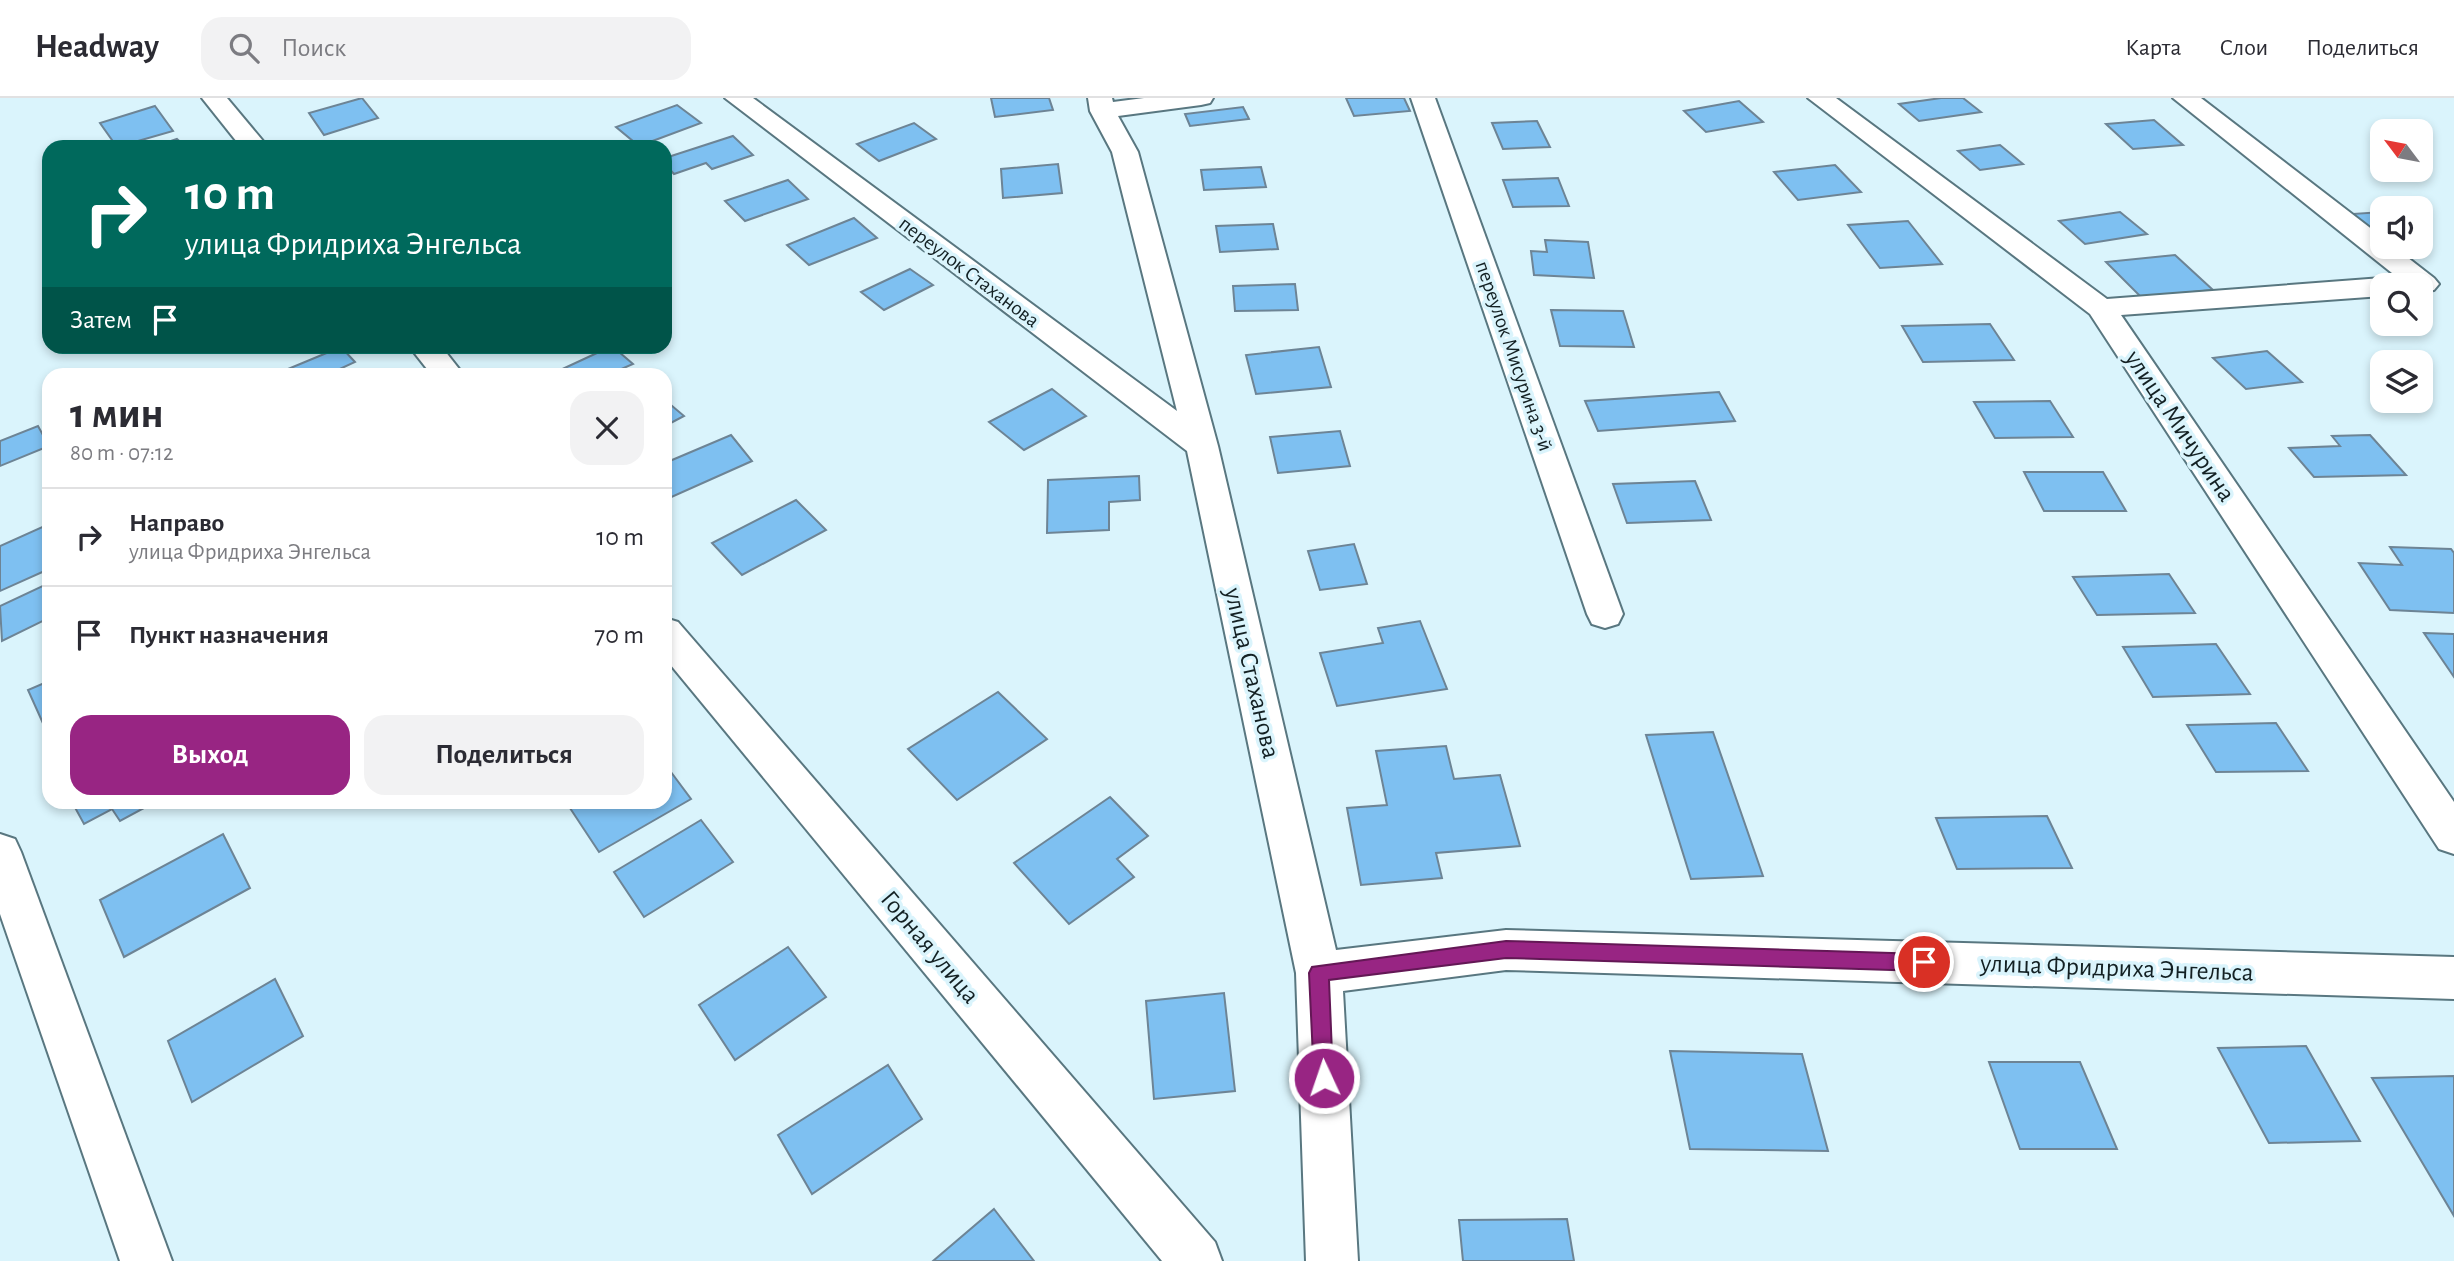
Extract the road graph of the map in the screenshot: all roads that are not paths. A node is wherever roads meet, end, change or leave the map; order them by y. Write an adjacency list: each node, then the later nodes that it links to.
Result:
1 (214, 98): 8 (street)
2 (737, 98): 16 (street, переулок Стаханова)
3 (1201, 98): 7 (street)
4 (1423, 98): 17 (street, переулок Мисурина 3-й)
5 (1820, 98): 13 (street, улица Мичурина)
6 (2185, 98): 9 (street)
7 (1101, 105): 16 (street, улица Стаханова)
8 (249, 140)
9 (2401, 273)
10 (2454, 280): 11 (street)
11 (2433, 283)
12 (2370, 288): 13 (street)
13 (2101, 308): 19 (street, улица Мичурина)
14 (431, 354): 15 (street)
15 (442, 368)
16 (1202, 446): 21 (street, улица Стаханова)
17 (1605, 614)
18 (672, 640): 24 (street, Горная улица)
19 (2454, 836)
20 (0, 852): 23 (street)
21 (1319, 973): 22 (street, улица Фридриха Энгельса); 25 (street, улица Стаханова)
22 (2454, 978)
23 (146, 1261)
24 (1196, 1261)
25 (1332, 1261)

